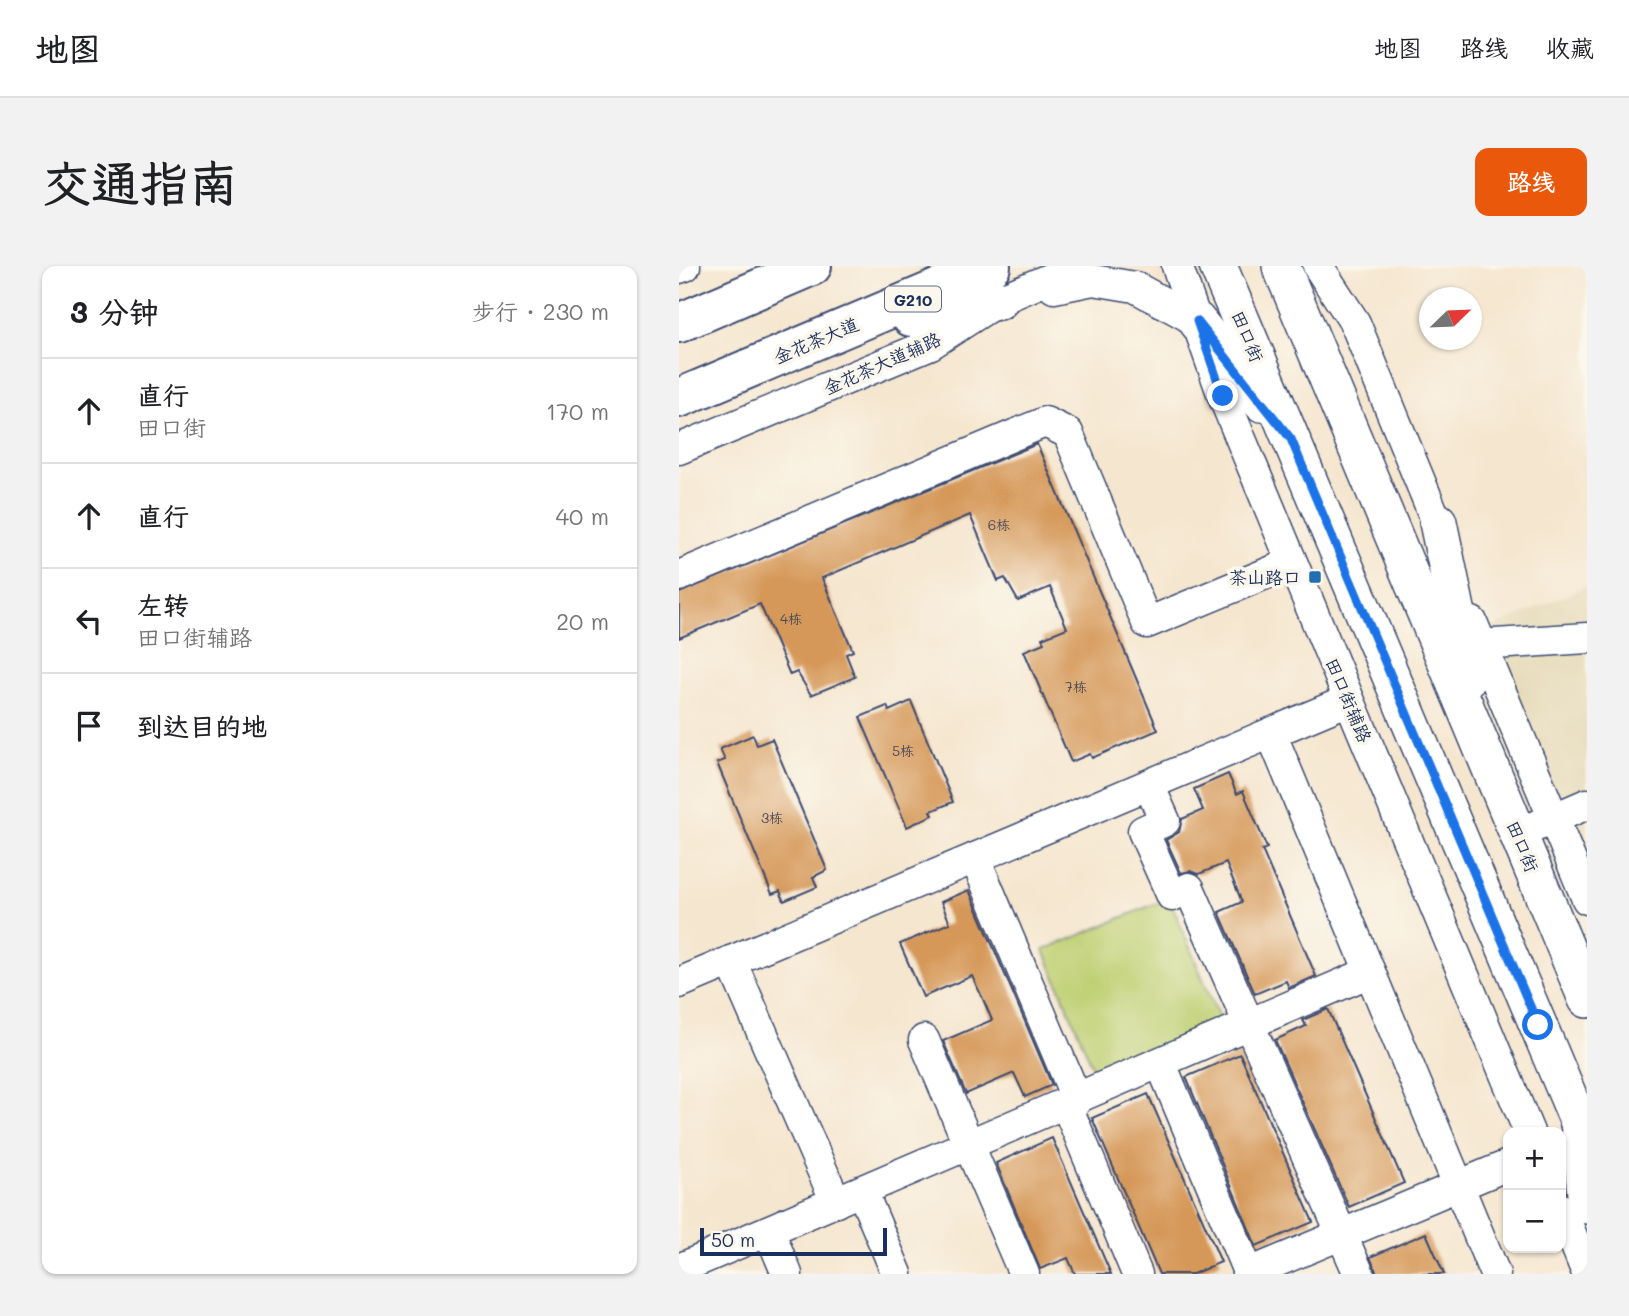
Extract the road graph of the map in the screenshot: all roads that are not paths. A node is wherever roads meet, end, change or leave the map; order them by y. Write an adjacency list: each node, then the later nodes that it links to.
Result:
1 (685, 266): 9 (street)
2 (812, 266): 12 (highway)
3 (1079, 266): 10 (street, 金花茶大道辅路)
4 (1177, 266): 11 (street, 田口街辅路)
5 (1218, 266): 15 (main road, 田口街)
6 (1281, 266): 24 (main road, 田口街)
7 (1318, 266): 13 (street)
8 (1341, 266): 13 (street)
9 (679, 268)
10 (995, 283): 11 (street); 14 (highway, 金花茶大道 / G210); 16 (street, 金花茶大道辅路)
11 (1197, 321): 15 (main road); 18 (street, 田口街辅路)
12 (679, 323)
13 (1355, 323): 17 (street)
14 (679, 398)
15 (1291, 439): 40 (main road, 田口街)
16 (679, 449)
17 (1438, 522): 21 (street); 24 (main road)
18 (1292, 563): 19 (street); 22 (street, 田口街辅路)
19 (679, 576)
20 (1587, 638): 21 (street)
21 (1479, 645): 27 (street)
22 (1349, 700): 23 (street); 39 (street, 田口街辅路)
23 (1271, 733): 25 (street); 32 (street)
24 (1487, 760): 28 (main road, 田口街)
25 (1149, 785): 29 (street); 35 (street)
26 (1587, 804): 27 (street)
27 (1552, 819): 28 (street); 30 (street)
28 (1517, 834): 34 (main road, 田口街)
29 (975, 858): 31 (street); 38 (street)
30 (1587, 899)
31 (731, 961): 33 (street); 44 (street)
32 (1370, 972): 35 (street); 43 (street)
33 (679, 983)
34 (1587, 999)
35 (1250, 1026): 37 (street); 48 (street)
36 (924, 1040): 41 (street)
37 (1161, 1064): 38 (street); 55 (street)
38 (1071, 1102): 41 (street); 54 (street)
39 (1527, 1127)
40 (1583, 1131): 45 (main road, 田口街)
41 (969, 1145): 44 (street); 53 (street)
42 (1503, 1167): 43 (street)
43 (1459, 1186): 48 (street); 57 (street)
44 (849, 1196): 47 (street); 52 (street)
45 (1587, 1205)
46 (1566, 1221): 50 (street)
47 (769, 1231): 49 (street); 51 (street)
48 (1342, 1235): 55 (street); 56 (street)
49 (683, 1265)
50 (1587, 1273)
51 (787, 1274)
52 (897, 1274)
53 (1024, 1274)
54 (1137, 1274)
55 (1248, 1274)
56 (1359, 1274)
57 (1495, 1274)

